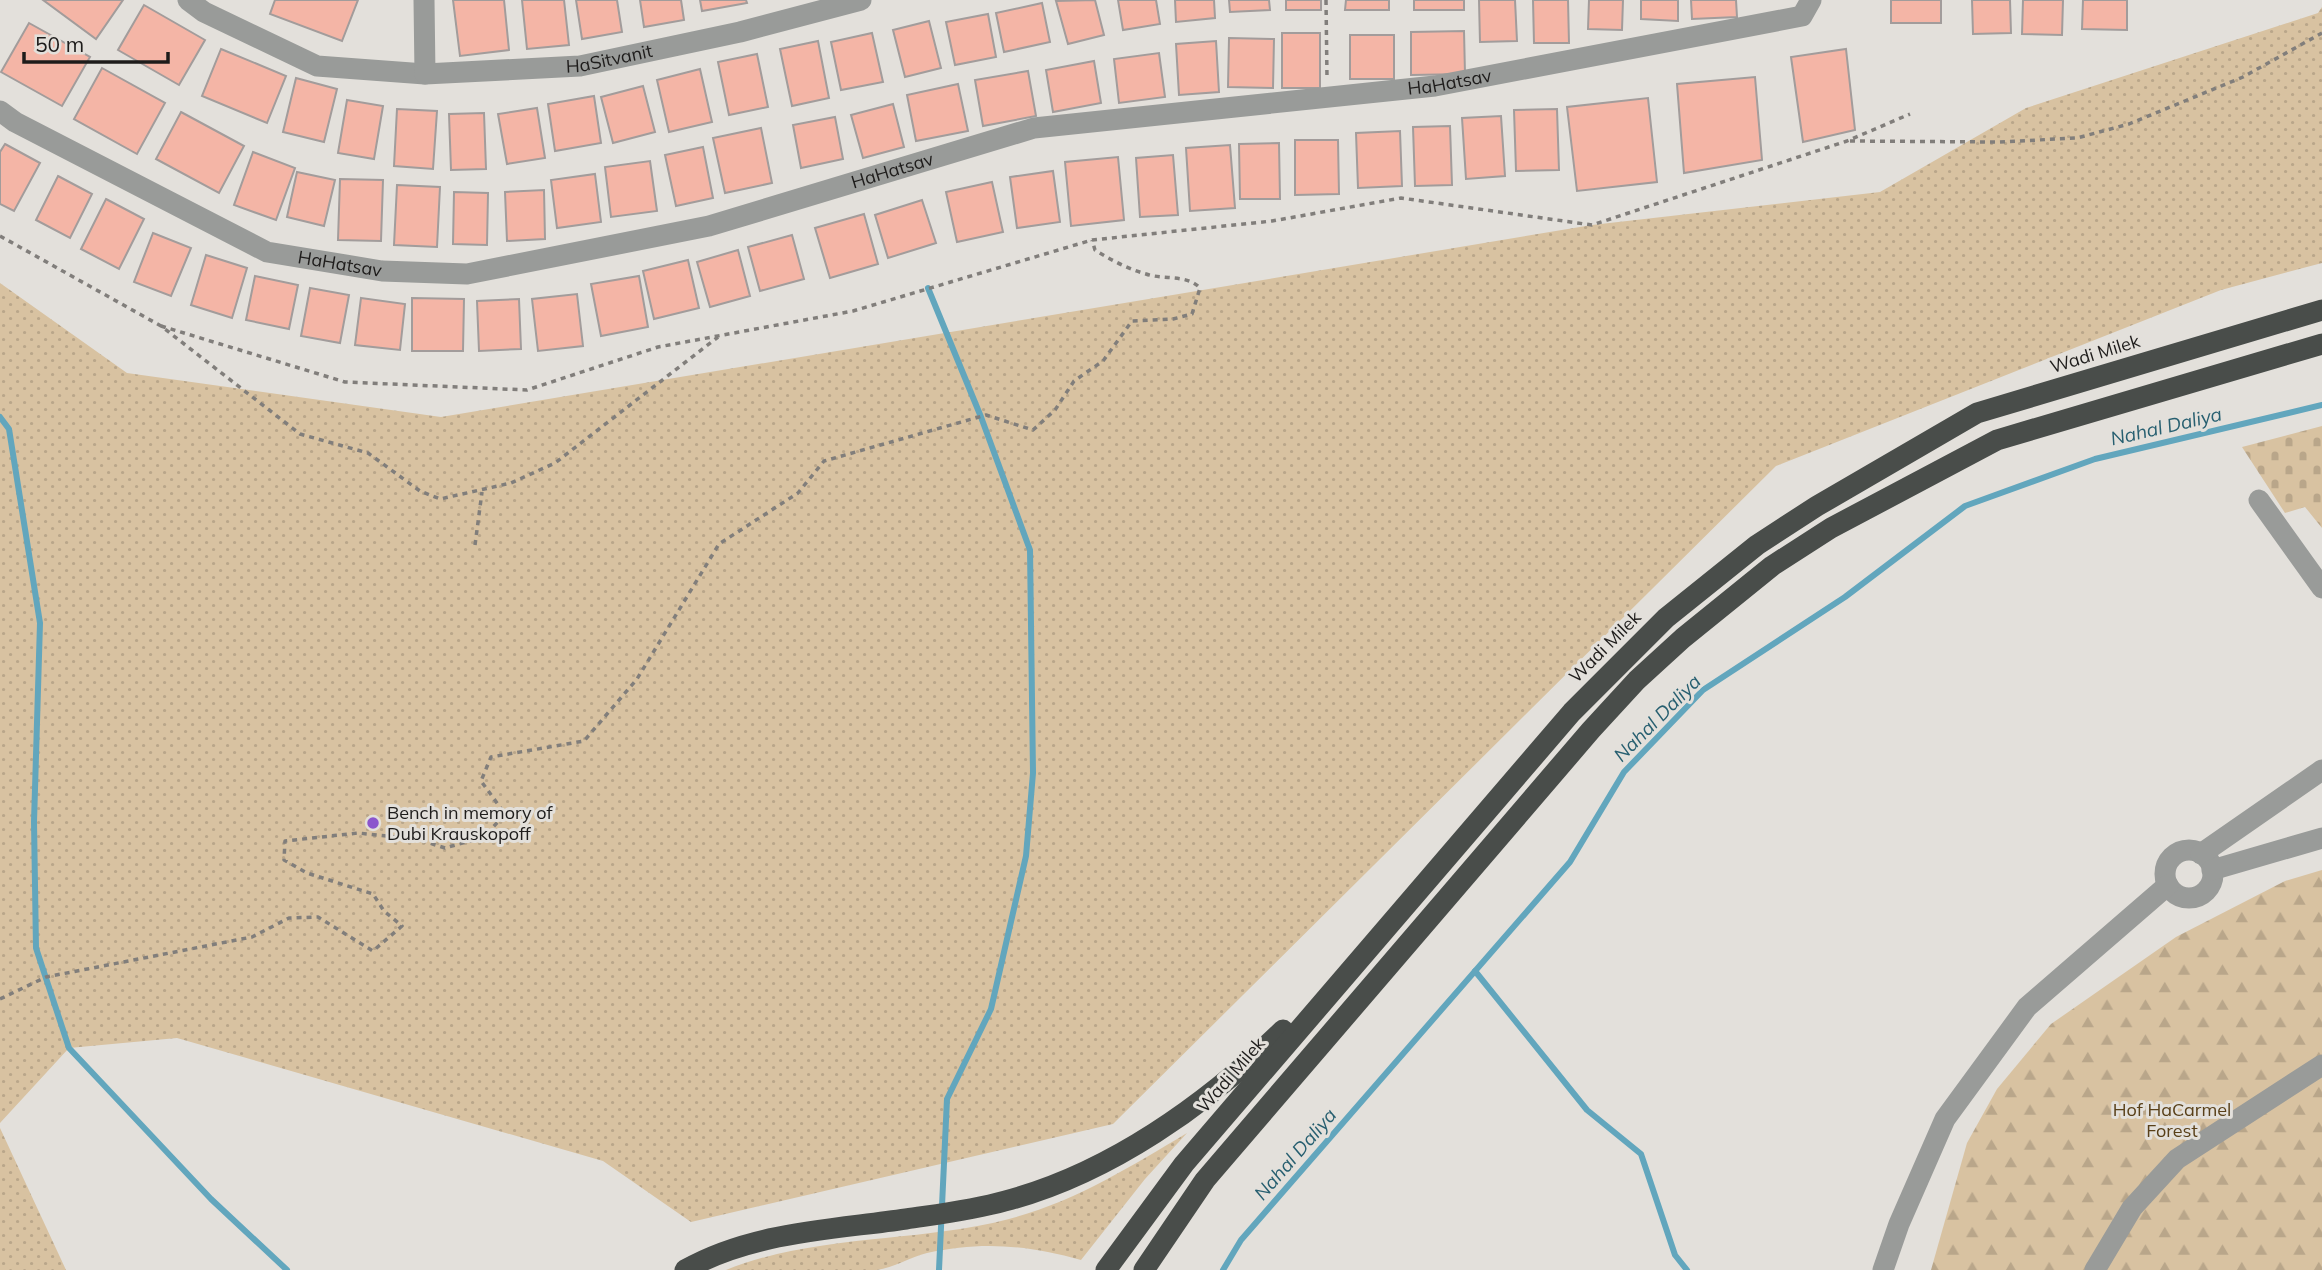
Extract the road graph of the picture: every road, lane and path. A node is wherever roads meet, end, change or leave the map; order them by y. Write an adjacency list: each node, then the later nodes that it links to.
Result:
1 (188, 0): 7 (street)
2 (424, 0): 7 (street)
3 (862, 0): 7 (street, HaSitvanit)
4 (1326, 0): 8 (path)
5 (1811, 0): 8 (street, HaHatsav)
6 (2322, 33): 11 (path)
7 (425, 74)
8 (1327, 99): 9 (street, HaHatsav)
9 (0, 111)
10 (1910, 114): 11 (path)
11 (1847, 141): 13 (path)
12 (0, 236): 15 (path)
13 (1092, 240): 16 (path); 27 (path)
14 (2322, 310): 26 (highway, Wadi Milek)
15 (161, 326): 16 (path); 18 (path)
16 (721, 335): 18 (path)
17 (2322, 344): 31 (highway)
18 (482, 492): 20 (path)
19 (2259, 500): 21 (street)
20 (475, 545)
21 (2322, 588)
22 (2322, 770): 24 (street)
23 (2322, 838): 24 (street)
24 (2206, 862): 25 (street); 25 (street)
25 (2168, 885): 32 (street)
26 (1384, 931): 29 (highway); 30 (highway, Wadi Milek)
27 (0, 999)
28 (2322, 1065): 33 (street)
29 (685, 1270)
30 (1105, 1270)
31 (1143, 1270)
32 (1882, 1270)
33 (2095, 1270)

